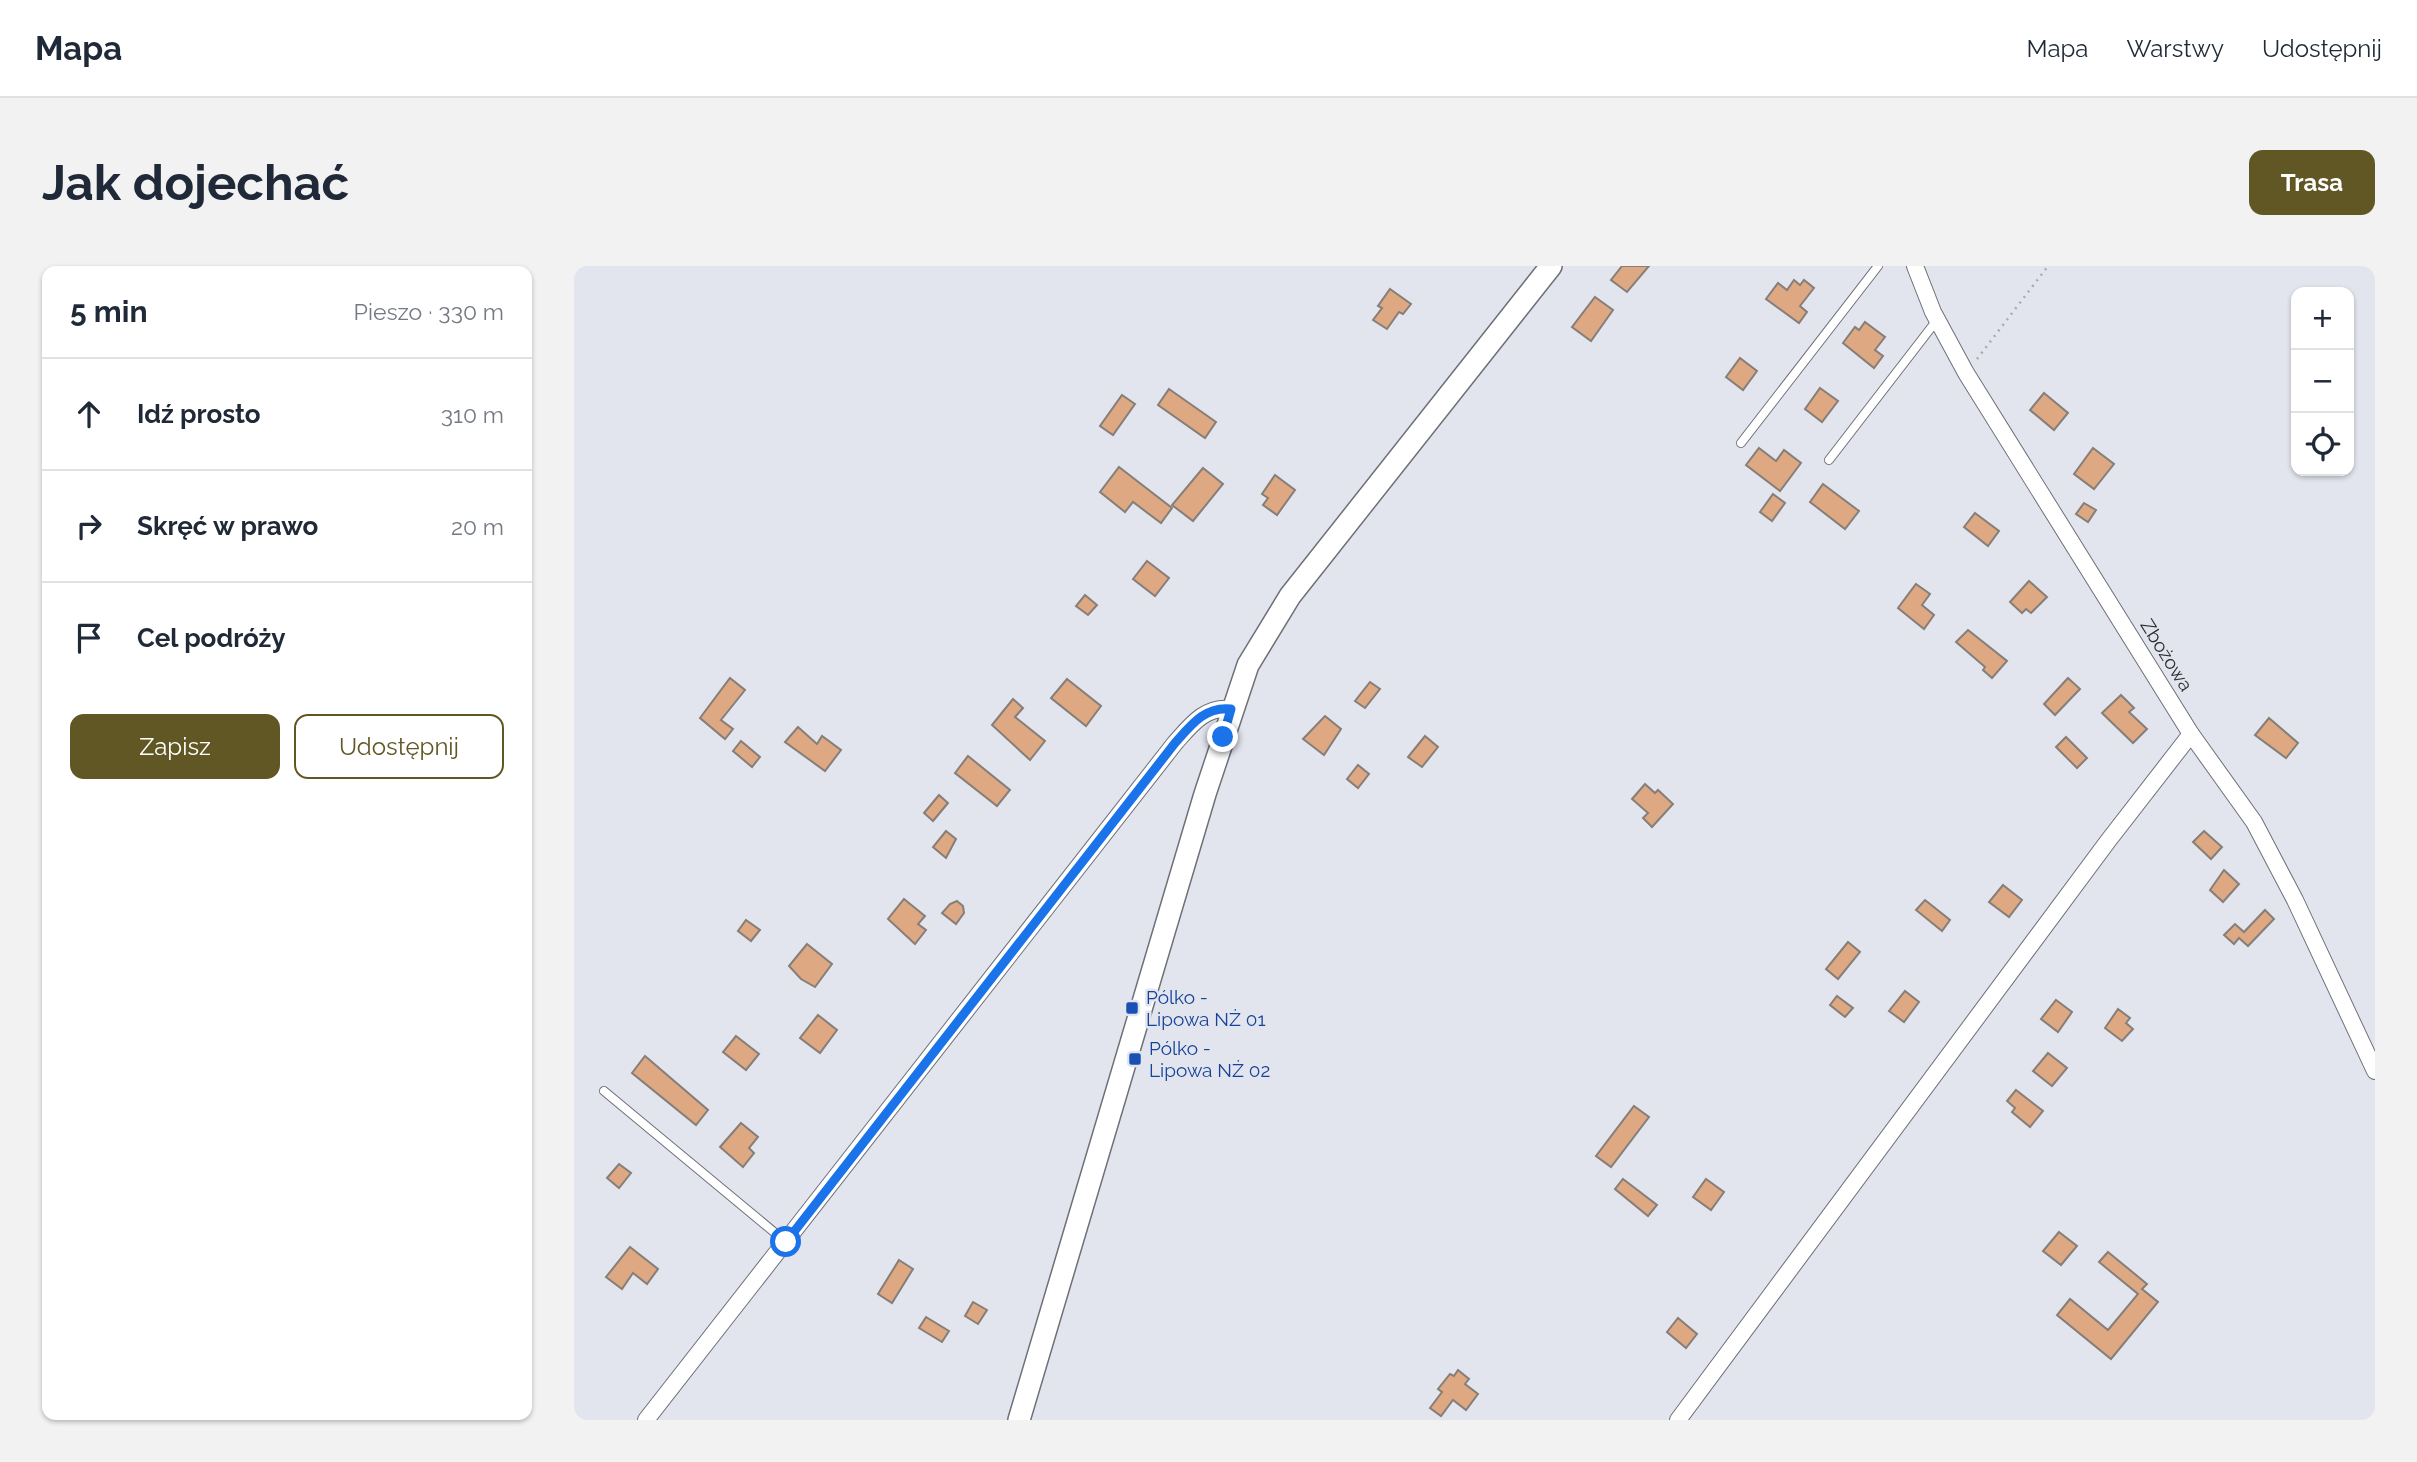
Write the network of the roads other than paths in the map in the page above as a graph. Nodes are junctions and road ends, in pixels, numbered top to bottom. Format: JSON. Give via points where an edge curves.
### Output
{"nodes":[{"id":1,"x":1551,"y":266,"type":"edge"},
{"id":2,"x":1878,"y":266,"type":"edge"},
{"id":3,"x":1915,"y":266,"type":"edge"},
{"id":4,"x":1937,"y":320,"type":"junction"},
{"id":5,"x":1741,"y":443,"type":"dead end"},
{"id":6,"x":1829,"y":460,"type":"dead end"},
{"id":7,"x":1231,"y":709,"type":"junction"},
{"id":8,"x":2192,"y":734,"type":"junction"},
{"id":9,"x":2375,"y":1071,"type":"edge"},
{"id":10,"x":604,"y":1091,"type":"dead end"},
{"id":11,"x":786,"y":1242,"type":"junction"},
{"id":12,"x":646,"y":1420,"type":"edge"},
{"id":13,"x":1019,"y":1420,"type":"edge"},
{"id":14,"x":1678,"y":1420,"type":"edge"}],
"edges":[{"from":1,"to":7,"type":"street","via":[[1290,596],[1251,659]]},
{"from":2,"to":5,"type":"lane"},
{"from":3,"to":4,"type":"street","name":"Zbożowa"},
{"from":4,"to":6,"type":"lane"},
{"from":4,"to":8,"type":"street","name":"Zbożowa"},
{"from":7,"to":11,"type":"street","via":[[1209,711],[1175,743]]},
{"from":7,"to":13,"type":"street"},
{"from":8,"to":9,"type":"street","name":"Zbożowa","via":[[2254,822]]},
{"from":8,"to":14,"type":"street"},
{"from":10,"to":11,"type":"lane"},
{"from":11,"to":12,"type":"street"}]}
